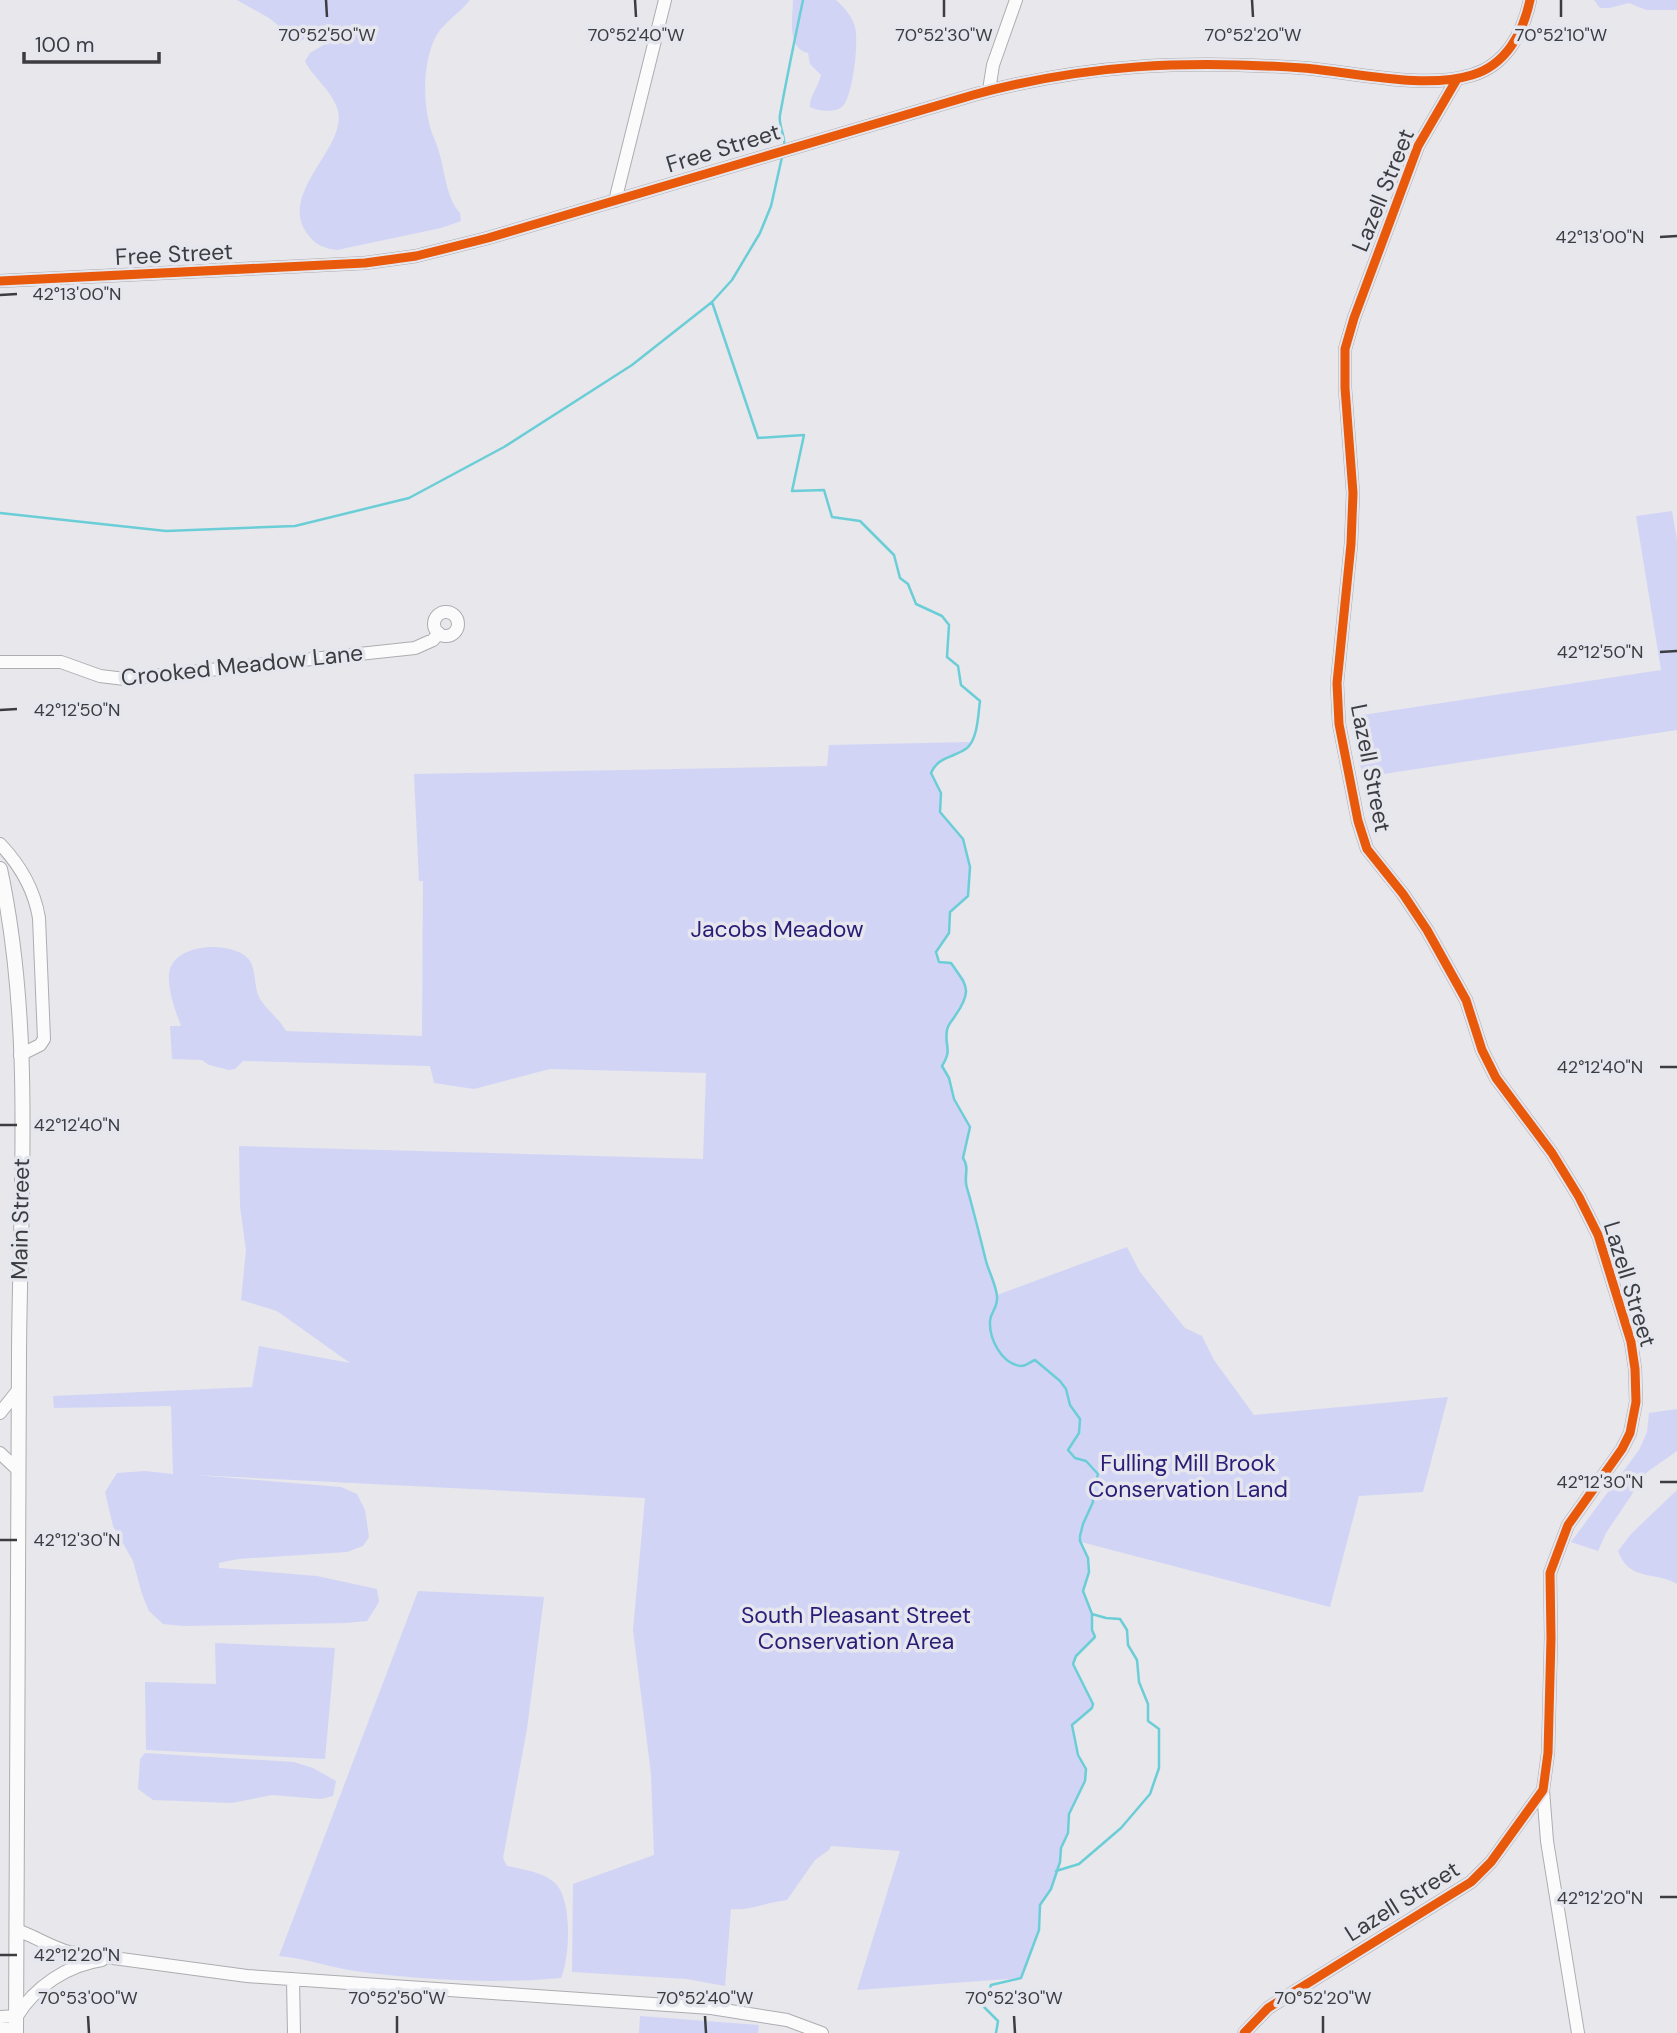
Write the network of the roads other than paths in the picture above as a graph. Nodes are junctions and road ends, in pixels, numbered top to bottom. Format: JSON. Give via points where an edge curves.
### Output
{"nodes":[{"id":1,"x":665,"y":0,"type":"edge"},
{"id":2,"x":1016,"y":0,"type":"edge"},
{"id":3,"x":1530,"y":0,"type":"edge"},
{"id":4,"x":1457,"y":79,"type":"junction"},
{"id":5,"x":989,"y":90,"type":"junction"},
{"id":6,"x":615,"y":201,"type":"junction"},
{"id":7,"x":0,"y":281,"type":"edge"},
{"id":8,"x":439,"y":633,"type":"dead end"},
{"id":9,"x":0,"y":662,"type":"edge"},
{"id":10,"x":0,"y":844,"type":"edge"},
{"id":11,"x":0,"y":869,"type":"edge"},
{"id":12,"x":20,"y":1055,"type":"junction"},
{"id":13,"x":19,"y":1389,"type":"junction"},
{"id":14,"x":0,"y":1413,"type":"edge"},
{"id":15,"x":0,"y":1453,"type":"edge"},
{"id":16,"x":18,"y":1471,"type":"junction"},
{"id":17,"x":1543,"y":1790,"type":"junction"},
{"id":18,"x":16,"y":1930,"type":"junction"},
{"id":19,"x":52,"y":1947,"type":"junction"},
{"id":20,"x":119,"y":1959,"type":"junction"},
{"id":21,"x":64,"y":1973,"type":"junction"},
{"id":22,"x":293,"y":1979,"type":"junction"},
{"id":23,"x":0,"y":2017,"type":"edge"},
{"id":24,"x":17,"y":2026,"type":"edge"},
{"id":25,"x":0,"y":2029,"type":"edge"},
{"id":26,"x":294,"y":2033,"type":"edge"},
{"id":27,"x":822,"y":2033,"type":"edge"},
{"id":28,"x":1244,"y":2033,"type":"edge"},
{"id":29,"x":1578,"y":2033,"type":"edge"}],
"edges":[{"from":1,"to":6,"type":"street"},
{"from":2,"to":5,"type":"street"},
{"from":3,"to":4,"type":"street","via":[[1506,54],[1486,70]]},
{"from":4,"to":5,"type":"street","name":"Free Street","via":[[1424,81],[1259,66],[1152,65],[1062,74]]},
{"from":4,"to":17,"type":"street","name":"Lazell Street","via":[[1418,146],[1345,349],[1353,517],[1338,716],[1367,849],[1427,930],[1466,1000],[1496,1077],[1579,1197],[1603,1248],[1631,1342],[1636,1402],[1630,1433],[1568,1525],[1550,1573],[1548,1753]]},
{"from":5,"to":6,"type":"street","name":"Free Street"},
{"from":6,"to":7,"type":"street","name":"Free Street","via":[[392,260]]},
{"from":8,"to":9,"type":"street","name":"Crooked Meadow Lane","via":[[415,648],[125,679],[100,676],[61,662]]},
{"from":10,"to":12,"type":"street","via":[[27,881],[38,918],[44,1039]]},
{"from":11,"to":12,"type":"main road","name":"Main Street","via":[[14,961]]},
{"from":12,"to":13,"type":"main road","name":"Main Street"},
{"from":13,"to":14,"type":"street"},
{"from":13,"to":16,"type":"main road","name":"Main Street"},
{"from":15,"to":16,"type":"street"},
{"from":16,"to":18,"type":"main road","name":"Main Street"},
{"from":17,"to":28,"type":"street","name":"Lazell Street","via":[[1471,1882],[1268,2008]]},
{"from":17,"to":29,"type":"street"},
{"from":18,"to":19,"type":"street"},
{"from":18,"to":24,"type":"main road","name":"Main Street"},
{"from":19,"to":20,"type":"street"},
{"from":19,"to":21,"type":"street"},
{"from":20,"to":21,"type":"street","via":[[92,1962]]},
{"from":20,"to":22,"type":"street"},
{"from":21,"to":24,"type":"street","via":[[35,1992]]},
{"from":22,"to":26,"type":"street"},
{"from":22,"to":27,"type":"street","via":[[712,2008],[787,2020]]},
{"from":23,"to":24,"type":"street"},
{"from":24,"to":25,"type":"street"}]}
